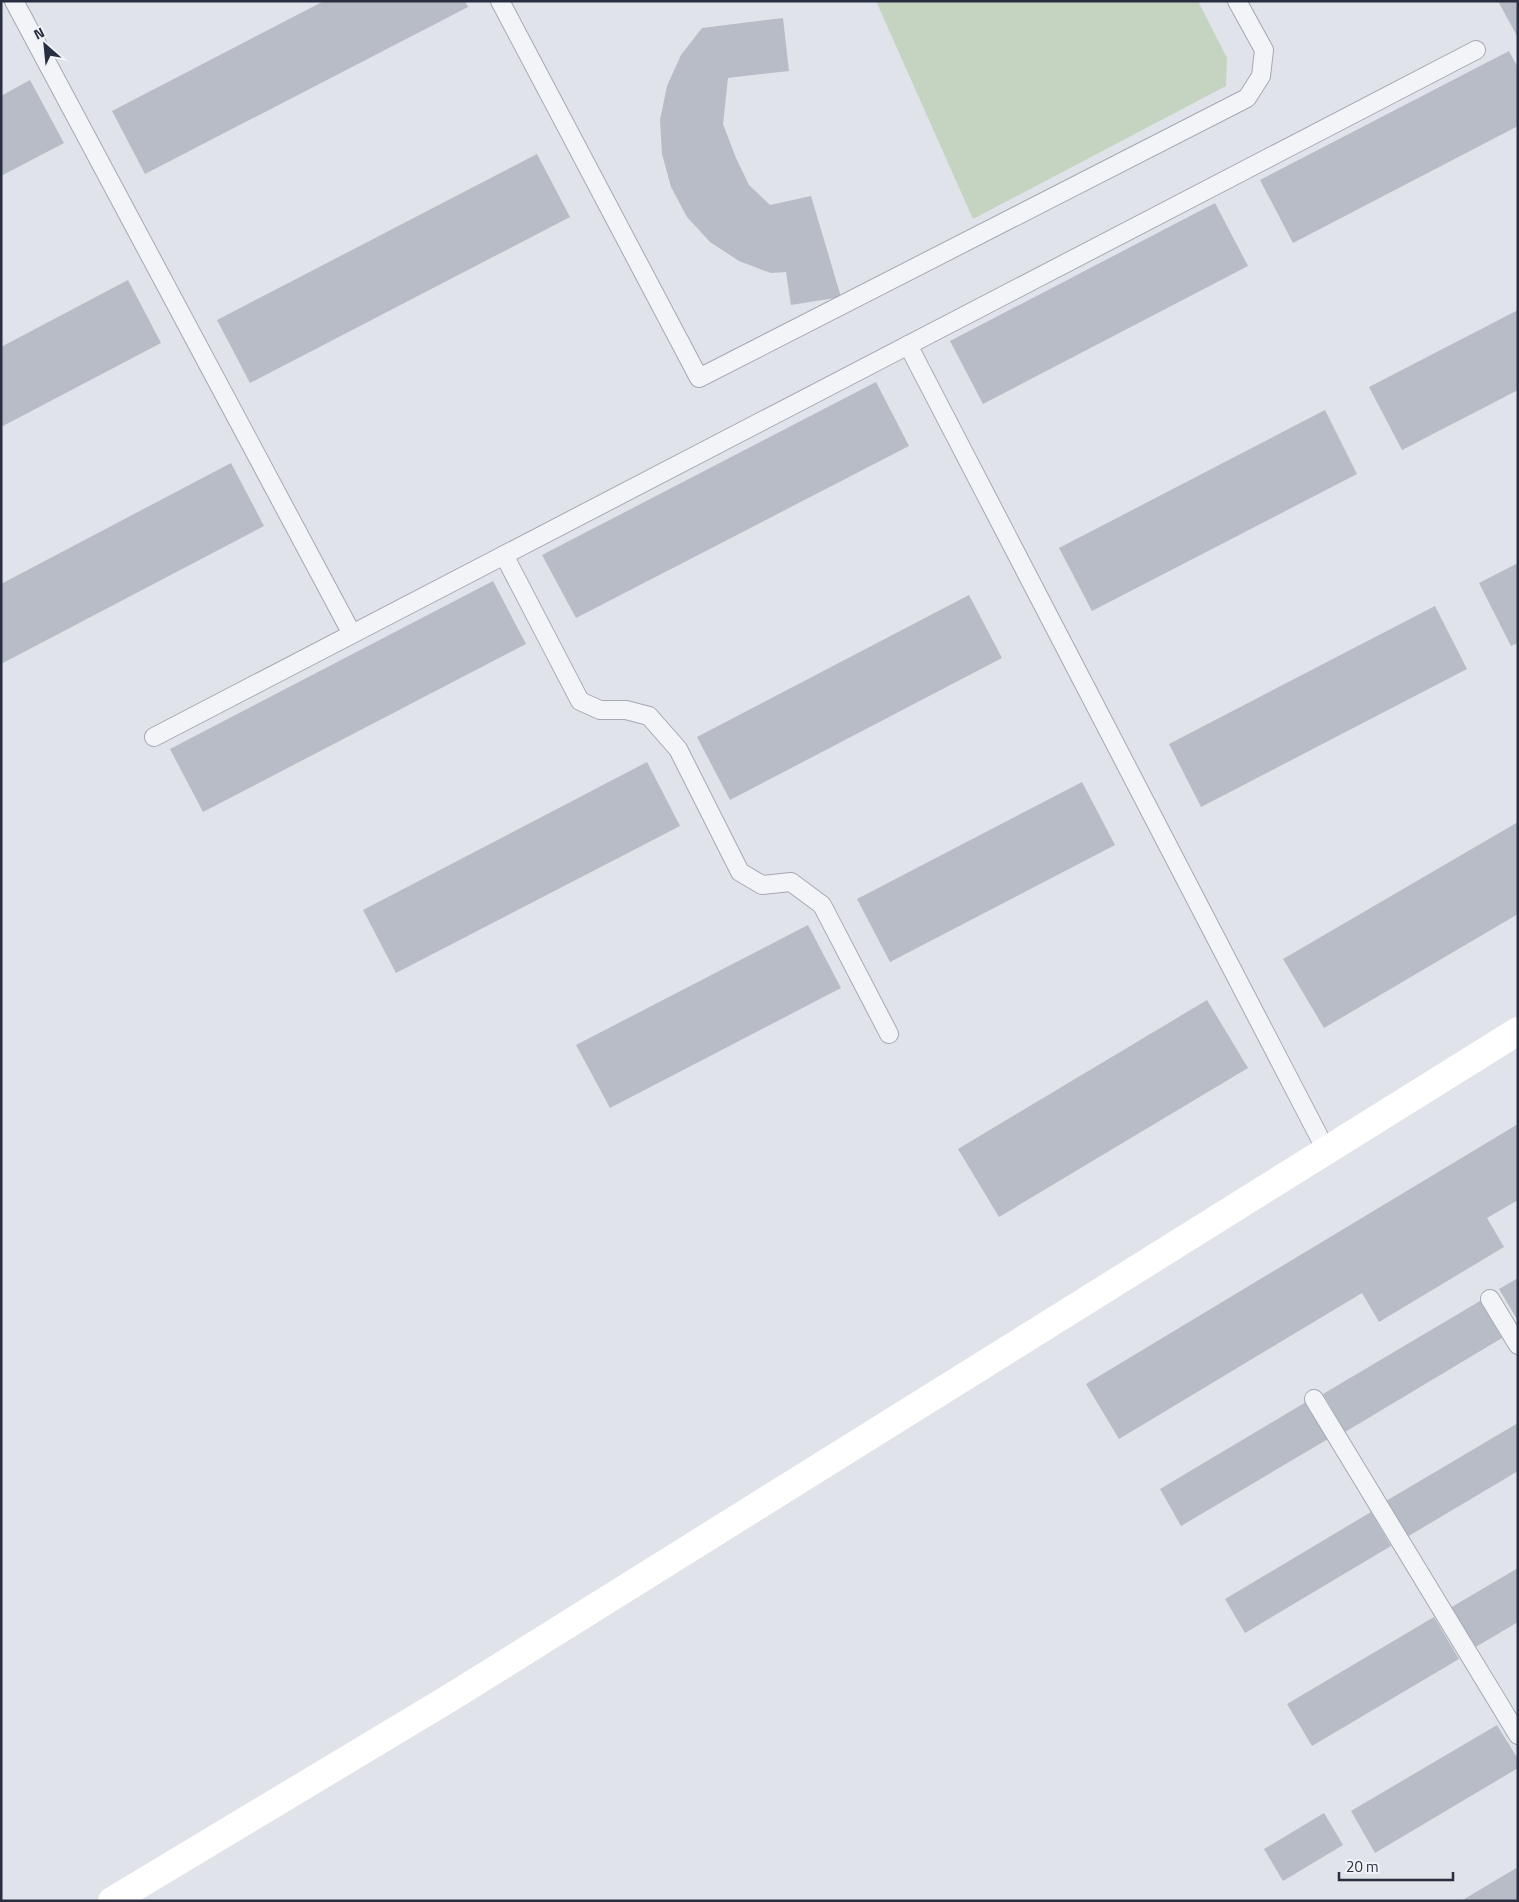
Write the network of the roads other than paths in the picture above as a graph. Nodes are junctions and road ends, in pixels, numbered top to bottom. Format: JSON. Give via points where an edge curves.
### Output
{"nodes":[{"id":1,"x":14,"y":1,"type":"edge"},
{"id":2,"x":500,"y":1,"type":"edge"},
{"id":3,"x":1238,"y":1,"type":"edge"},
{"id":4,"x":1476,"y":50,"type":"dead end"},
{"id":5,"x":908,"y":345,"type":"junction"},
{"id":6,"x":504,"y":555,"type":"junction"},
{"id":7,"x":352,"y":634,"type":"junction"},
{"id":8,"x":154,"y":737,"type":"dead end"},
{"id":9,"x":1518,"y":1031,"type":"edge"},
{"id":10,"x":889,"y":1034,"type":"dead end"},
{"id":11,"x":1326,"y":1150,"type":"junction"},
{"id":12,"x":1490,"y":1300,"type":"dead end"},
{"id":13,"x":1518,"y":1345,"type":"edge"},
{"id":14,"x":1314,"y":1399,"type":"dead end"},
{"id":15,"x":1518,"y":1734,"type":"edge"},
{"id":16,"x":112,"y":1901,"type":"edge"}],
"edges":[{"from":1,"to":7,"type":"lane"},
{"from":2,"to":3,"type":"lane","via":[[699,378],[1247,98],[1261,76],[1264,50]]},
{"from":4,"to":5,"type":"lane"},
{"from":5,"to":6,"type":"lane"},
{"from":5,"to":11,"type":"lane"},
{"from":6,"to":7,"type":"lane"},
{"from":6,"to":10,"type":"lane","via":[[580,701],[600,710],[626,710],[649,716],[678,749],[740,872],[762,885],[791,882],[822,905]]},
{"from":7,"to":8,"type":"lane"},
{"from":9,"to":11,"type":"street"},
{"from":11,"to":16,"type":"street","via":[[461,1690]]},
{"from":12,"to":13,"type":"lane"},
{"from":14,"to":15,"type":"lane"}]}
